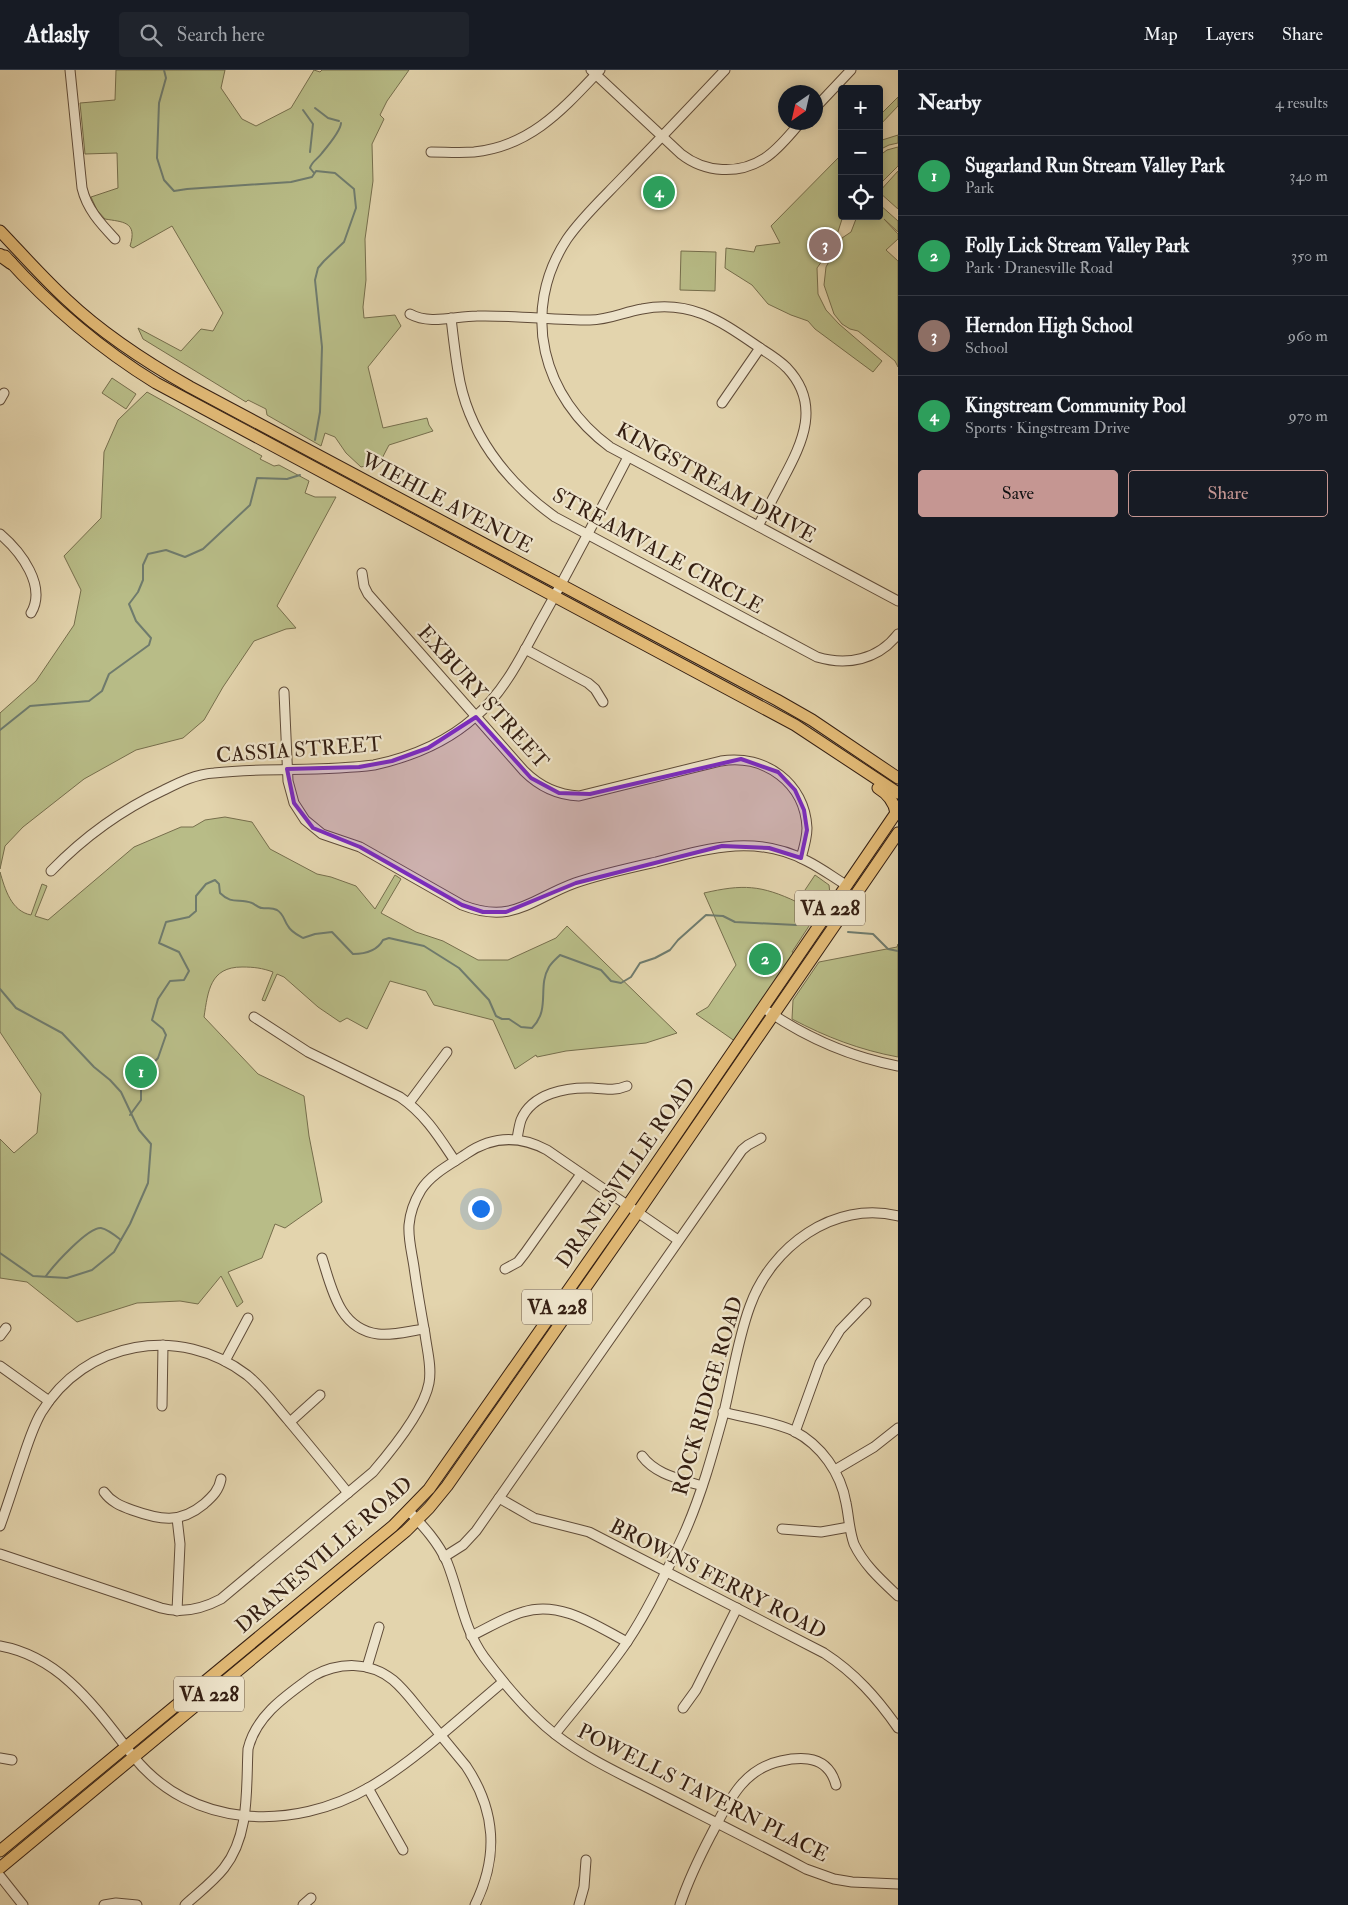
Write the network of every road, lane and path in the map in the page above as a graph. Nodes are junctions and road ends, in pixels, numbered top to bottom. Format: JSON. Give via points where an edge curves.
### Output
{"nodes":[{"id":1,"x":70,"y":70,"type":"edge"},
{"id":2,"x":725,"y":70,"type":"edge"},
{"id":3,"x":851,"y":70,"type":"edge"},
{"id":4,"x":596,"y":72,"type":"edge"},
{"id":5,"x":823,"y":100,"type":"edge"},
{"id":6,"x":794,"y":130,"type":"edge"},
{"id":7,"x":662,"y":137,"type":"junction"},
{"id":8,"x":431,"y":152,"type":"dead end"},
{"id":9,"x":0,"y":231,"type":"edge"},
{"id":10,"x":115,"y":239,"type":"dead end"},
{"id":11,"x":0,"y":253,"type":"edge"},
{"id":12,"x":11,"y":264,"type":"joint"},
{"id":13,"x":410,"y":314,"type":"dead end"},
{"id":14,"x":451,"y":318,"type":"junction"},
{"id":15,"x":542,"y":318,"type":"junction"},
{"id":16,"x":760,"y":348,"type":"junction"},
{"id":17,"x":722,"y":403,"type":"dead end"},
{"id":18,"x":628,"y":457,"type":"junction"},
{"id":19,"x":758,"y":526,"type":"junction"},
{"id":20,"x":0,"y":534,"type":"edge"},
{"id":21,"x":587,"y":535,"type":"junction"},
{"id":22,"x":362,"y":573,"type":"dead end"},
{"id":23,"x":561,"y":585,"type":"junction"},
{"id":24,"x":554,"y":597,"type":"junction"},
{"id":25,"x":898,"y":601,"type":"edge"},
{"id":26,"x":31,"y":613,"type":"dead end"},
{"id":27,"x":898,"y":634,"type":"edge"},
{"id":28,"x":525,"y":649,"type":"junction"},
{"id":29,"x":284,"y":692,"type":"dead end"},
{"id":30,"x":603,"y":702,"type":"dead end"},
{"id":31,"x":476,"y":717,"type":"junction"},
{"id":32,"x":795,"y":725,"type":"junction"},
{"id":33,"x":287,"y":769,"type":"junction"},
{"id":34,"x":898,"y":778,"type":"edge"},
{"id":35,"x":898,"y":793,"type":"edge"},
{"id":36,"x":897,"y":811,"type":"edge"},
{"id":37,"x":898,"y":833,"type":"edge"},
{"id":38,"x":801,"y":858,"type":"junction"},
{"id":39,"x":51,"y":872,"type":"dead end"},
{"id":40,"x":846,"y":885,"type":"junction"},
{"id":41,"x":763,"y":1007,"type":"junction"},
{"id":42,"x":773,"y":1014,"type":"junction"},
{"id":43,"x":254,"y":1017,"type":"dead end"},
{"id":44,"x":447,"y":1052,"type":"dead end"},
{"id":45,"x":898,"y":1066,"type":"edge"},
{"id":46,"x":627,"y":1086,"type":"dead end"},
{"id":47,"x":409,"y":1103,"type":"junction"},
{"id":48,"x":761,"y":1138,"type":"dead end"},
{"id":49,"x":518,"y":1139,"type":"junction"},
{"id":50,"x":454,"y":1161,"type":"junction"},
{"id":51,"x":581,"y":1174,"type":"junction"},
{"id":52,"x":628,"y":1205,"type":"junction"},
{"id":53,"x":638,"y":1212,"type":"junction"},
{"id":54,"x":898,"y":1216,"type":"edge"},
{"id":55,"x":678,"y":1240,"type":"junction"},
{"id":56,"x":322,"y":1258,"type":"dead end"},
{"id":57,"x":505,"y":1268,"type":"dead end"},
{"id":58,"x":866,"y":1303,"type":"dead end"},
{"id":59,"x":248,"y":1318,"type":"dead end"},
{"id":60,"x":6,"y":1328,"type":"dead end"},
{"id":61,"x":424,"y":1329,"type":"junction"},
{"id":62,"x":0,"y":1336,"type":"edge"},
{"id":63,"x":163,"y":1345,"type":"junction"},
{"id":64,"x":225,"y":1361,"type":"junction"},
{"id":65,"x":0,"y":1366,"type":"edge"},
{"id":66,"x":320,"y":1395,"type":"dead end"},
{"id":67,"x":49,"y":1401,"type":"junction"},
{"id":68,"x":162,"y":1406,"type":"dead end"},
{"id":69,"x":724,"y":1412,"type":"junction"},
{"id":70,"x":290,"y":1422,"type":"junction"},
{"id":71,"x":898,"y":1428,"type":"edge"},
{"id":72,"x":794,"y":1432,"type":"junction"},
{"id":73,"x":642,"y":1456,"type":"dead end"},
{"id":74,"x":835,"y":1470,"type":"junction"},
{"id":75,"x":222,"y":1479,"type":"dead end"},
{"id":76,"x":702,"y":1486,"type":"junction"},
{"id":77,"x":104,"y":1492,"type":"dead end"},
{"id":78,"x":348,"y":1493,"type":"junction"},
{"id":79,"x":499,"y":1498,"type":"junction"},
{"id":80,"x":409,"y":1511,"type":"junction"},
{"id":81,"x":176,"y":1518,"type":"junction"},
{"id":82,"x":418,"y":1520,"type":"junction"},
{"id":83,"x":0,"y":1526,"type":"edge"},
{"id":84,"x":849,"y":1527,"type":"junction"},
{"id":85,"x":782,"y":1529,"type":"dead end"},
{"id":86,"x":0,"y":1554,"type":"edge"},
{"id":87,"x":444,"y":1557,"type":"junction"},
{"id":88,"x":665,"y":1572,"type":"junction"},
{"id":89,"x":898,"y":1596,"type":"edge"},
{"id":90,"x":738,"y":1608,"type":"junction"},
{"id":91,"x":177,"y":1611,"type":"junction"},
{"id":92,"x":379,"y":1627,"type":"dead end"},
{"id":93,"x":471,"y":1636,"type":"junction"},
{"id":94,"x":626,"y":1642,"type":"junction"},
{"id":95,"x":0,"y":1646,"type":"edge"},
{"id":96,"x":367,"y":1667,"type":"junction"},
{"id":97,"x":503,"y":1682,"type":"junction"},
{"id":98,"x":683,"y":1708,"type":"dead end"},
{"id":99,"x":898,"y":1728,"type":"edge"},
{"id":100,"x":440,"y":1734,"type":"junction"},
{"id":101,"x":555,"y":1734,"type":"junction"},
{"id":102,"x":126,"y":1746,"type":"junction"},
{"id":103,"x":134,"y":1757,"type":"junction"},
{"id":104,"x":0,"y":1758,"type":"edge"},
{"id":105,"x":12,"y":1760,"type":"dead end"},
{"id":106,"x":836,"y":1785,"type":"dead end"},
{"id":107,"x":368,"y":1788,"type":"junction"},
{"id":108,"x":244,"y":1816,"type":"junction"},
{"id":109,"x":718,"y":1824,"type":"junction"},
{"id":110,"x":403,"y":1850,"type":"dead end"},
{"id":111,"x":0,"y":1851,"type":"edge"},
{"id":112,"x":586,"y":1860,"type":"dead end"},
{"id":113,"x":0,"y":1868,"type":"edge"},
{"id":114,"x":0,"y":1876,"type":"edge"},
{"id":115,"x":898,"y":1884,"type":"edge"},
{"id":116,"x":311,"y":1898,"type":"dead end"},
{"id":117,"x":23,"y":1905,"type":"edge"},
{"id":118,"x":104,"y":1905,"type":"edge"},
{"id":119,"x":137,"y":1905,"type":"edge"},
{"id":120,"x":185,"y":1905,"type":"edge"},
{"id":121,"x":303,"y":1905,"type":"edge"},
{"id":122,"x":475,"y":1905,"type":"edge"},
{"id":123,"x":578,"y":1905,"type":"edge"},
{"id":124,"x":680,"y":1905,"type":"edge"}],
"edges":[{"from":1,"to":10,"type":"street","via":[[85,200]]},
{"from":2,"to":7,"type":"street","name":"KINGSTREAM DRIVE"},
{"from":3,"to":5,"type":"street"},
{"from":4,"to":7,"type":"street"},
{"from":4,"to":8,"type":"street","via":[[559,114],[519,140],[474,152]]},
{"from":6,"to":7,"type":"street","via":[[764,158],[729,170],[696,164]]},
{"from":7,"to":15,"type":"street","name":"KINGSTREAM DRIVE","via":[[567,240],[551,270]]},
{"from":9,"to":23,"type":"main road","name":"WIEHLE AVENUE","via":[[62,295],[122,345],[174,378]]},
{"from":11,"to":12,"type":"highway"},
{"from":12,"to":24,"type":"main road","name":"WIEHLE AVENUE","via":[[69,320],[156,384]]},
{"from":13,"to":14,"type":"street","via":[[424,320]]},
{"from":14,"to":15,"type":"street"},
{"from":14,"to":21,"type":"street","name":"STREAMVALE CIRCLE","via":[[461,385],[470,414],[485,444],[524,493]]},
{"from":15,"to":16,"type":"street","via":[[602,320],[653,307],[681,308],[720,320]]},
{"from":15,"to":18,"type":"street","name":"KINGSTREAM DRIVE","via":[[548,364],[561,394],[584,425]]},
{"from":16,"to":17,"type":"street"},
{"from":16,"to":19,"type":"street","via":[[794,376],[804,397],[806,421],[801,444]]},
{"from":18,"to":19,"type":"street","name":"KINGSTREAM DRIVE"},
{"from":18,"to":21,"type":"street","name":"CASSIA STREET"},
{"from":19,"to":25,"type":"street","name":"KINGSTREAM DRIVE"},
{"from":20,"to":26,"type":"street","via":[[23,560],[36,586],[37,600]]},
{"from":21,"to":23,"type":"street","name":"CASSIA STREET"},
{"from":21,"to":27,"type":"street","name":"STREAMVALE CIRCLE","via":[[817,657],[840,662],[857,660],[876,654]]},
{"from":22,"to":31,"type":"street","name":"EXBURY STREET","via":[[368,594]]},
{"from":23,"to":24,"type":"street","name":"CASSIA STREET"},
{"from":23,"to":34,"type":"main road","name":"WIEHLE AVENUE","via":[[804,716]]},
{"from":24,"to":28,"type":"street","name":"CASSIA STREET"},
{"from":24,"to":32,"type":"main road","name":"WIEHLE AVENUE"},
{"from":28,"to":30,"type":"street","via":[[588,683]]},
{"from":28,"to":31,"type":"street","name":"CASSIA STREET","via":[[500,690]]},
{"from":29,"to":33,"type":"street"},
{"from":31,"to":33,"type":"street","name":"CASSIA STREET","via":[[428,748],[392,761],[359,767]]},
{"from":31,"to":38,"type":"street","name":"EXBURY STREET","via":[[531,778],[549,790],[569,795],[590,794],[729,760],[749,760],[768,766],[787,781],[804,810],[807,830]]},
{"from":32,"to":35,"type":"main road","name":"WIEHLE AVENUE"},
{"from":32,"to":36,"type":"main road","via":[[884,792]]},
{"from":33,"to":38,"type":"street","via":[[294,803],[313,828],[360,848],[462,905],[483,912],[517,910],[576,883],[722,846],[769,848]]},
{"from":33,"to":39,"type":"street","name":"CASSIA STREET","via":[[214,772],[187,779],[116,816]]},
{"from":36,"to":40,"type":"main road","name":"DRANESVILLE ROAD","number":"VA 228"},
{"from":37,"to":42,"type":"main road","name":"DRANESVILLE ROAD","number":"VA 228"},
{"from":38,"to":40,"type":"street"},
{"from":40,"to":41,"type":"main road","name":"DRANESVILLE ROAD","number":"VA 228"},
{"from":41,"to":42,"type":"street"},
{"from":41,"to":52,"type":"main road","name":"DRANESVILLE ROAD","number":"VA 228"},
{"from":42,"to":45,"type":"street","via":[[834,1048]]},
{"from":42,"to":53,"type":"main road","name":"DRANESVILLE ROAD","number":"VA 228"},
{"from":43,"to":47,"type":"street","via":[[308,1052]]},
{"from":44,"to":47,"type":"street"},
{"from":46,"to":49,"type":"street","via":[[612,1090],[570,1089],[547,1095],[525,1114]]},
{"from":47,"to":50,"type":"street","via":[[431,1125]]},
{"from":48,"to":55,"type":"street","via":[[742,1150]]},
{"from":49,"to":50,"type":"street","via":[[484,1143]]},
{"from":49,"to":51,"type":"street","via":[[548,1150]]},
{"from":50,"to":61,"type":"street","via":[[421,1190],[410,1219],[409,1238]]},
{"from":51,"to":52,"type":"street"},
{"from":51,"to":57,"type":"street","via":[[525,1254],[518,1262]]},
{"from":52,"to":53,"type":"street"},
{"from":52,"to":80,"type":"main road","name":"DRANESVILLE ROAD","number":"VA 228","via":[[436,1479]]},
{"from":53,"to":55,"type":"street"},
{"from":53,"to":82,"type":"main road","name":"DRANESVILLE ROAD","number":"VA 228","via":[[447,1486]]},
{"from":54,"to":69,"type":"street","name":"ROCK RIDGE ROAD","via":[[877,1212],[842,1216],[805,1234],[780,1257],[750,1304]]},
{"from":55,"to":79,"type":"street"},
{"from":56,"to":61,"type":"street","via":[[338,1305],[358,1327],[378,1334]]},
{"from":58,"to":72,"type":"street","via":[[827,1349]]},
{"from":59,"to":64,"type":"street"},
{"from":60,"to":62,"type":"street"},
{"from":61,"to":78,"type":"street","via":[[430,1372],[422,1404],[381,1463]]},
{"from":63,"to":64,"type":"street","via":[[198,1350]]},
{"from":63,"to":67,"type":"street","via":[[132,1348],[104,1357],[70,1378]]},
{"from":63,"to":68,"type":"street"},
{"from":64,"to":70,"type":"street","via":[[255,1382]]},
{"from":65,"to":67,"type":"street"},
{"from":66,"to":70,"type":"street"},
{"from":67,"to":83,"type":"street","via":[[33,1429]]},
{"from":69,"to":72,"type":"street"},
{"from":69,"to":76,"type":"street","name":"ROCK RIDGE ROAD"},
{"from":70,"to":78,"type":"street"},
{"from":71,"to":74,"type":"street"},
{"from":72,"to":74,"type":"street","via":[[816,1447]]},
{"from":73,"to":76,"type":"street","via":[[661,1472]]},
{"from":74,"to":84,"type":"street","via":[[845,1496]]},
{"from":75,"to":81,"type":"street","via":[[217,1491],[198,1509]]},
{"from":76,"to":88,"type":"street","name":"ROCK RIDGE ROAD","via":[[684,1535]]},
{"from":77,"to":81,"type":"street","via":[[118,1505],[157,1518]]},
{"from":78,"to":91,"type":"street","via":[[221,1598],[200,1608]]},
{"from":79,"to":87,"type":"street","via":[[471,1537]]},
{"from":79,"to":88,"type":"street","name":"BROWNS FERRY ROAD","via":[[534,1518],[589,1532]]},
{"from":80,"to":82,"type":"street","name":"POWELLS TAVERN PLACE"},
{"from":80,"to":102,"type":"main road","name":"DRANESVILLE ROAD","number":"VA 228"},
{"from":81,"to":91,"type":"street","via":[[180,1544]]},
{"from":82,"to":87,"type":"street","name":"POWELLS TAVERN PLACE"},
{"from":82,"to":103,"type":"main road","name":"DRANESVILLE ROAD","number":"VA 228"},
{"from":84,"to":85,"type":"street","via":[[821,1532]]},
{"from":84,"to":89,"type":"street","via":[[867,1565]]},
{"from":86,"to":91,"type":"street"},
{"from":87,"to":93,"type":"street","name":"POWELLS TAVERN PLACE"},
{"from":88,"to":90,"type":"street","name":"BROWNS FERRY ROAD"},
{"from":88,"to":94,"type":"street","name":"ROCK RIDGE ROAD"},
{"from":90,"to":98,"type":"street","via":[[696,1690]]},
{"from":90,"to":99,"type":"street","name":"BROWNS FERRY ROAD","via":[[839,1663],[864,1685]]},
{"from":92,"to":96,"type":"street"},
{"from":93,"to":94,"type":"street","via":[[523,1612],[552,1609],[572,1614]]},
{"from":93,"to":97,"type":"street","name":"POWELLS TAVERN PLACE"},
{"from":94,"to":101,"type":"street","name":"ROCK RIDGE ROAD"},
{"from":95,"to":102,"type":"street","via":[[31,1655],[59,1672]]},
{"from":96,"to":100,"type":"street","via":[[393,1680]]},
{"from":96,"to":108,"type":"street","via":[[345,1665],[322,1670],[260,1721],[248,1749]]},
{"from":97,"to":100,"type":"street"},
{"from":97,"to":101,"type":"street","name":"POWELLS TAVERN PLACE"},
{"from":100,"to":107,"type":"street"},
{"from":100,"to":122,"type":"street","via":[[474,1778],[489,1818],[490,1861]]},
{"from":101,"to":109,"type":"street","name":"POWELLS TAVERN PLACE","via":[[587,1756]]},
{"from":102,"to":103,"type":"street"},
{"from":102,"to":111,"type":"main road","name":"DRANESVILLE ROAD","number":"VA 228"},
{"from":103,"to":108,"type":"street","via":[[157,1781],[185,1799],[214,1811]]},
{"from":103,"to":113,"type":"main road","name":"DRANESVILLE ROAD","number":"VA 228"},
{"from":104,"to":105,"type":"street"},
{"from":106,"to":109,"type":"street","via":[[826,1766],[814,1760],[794,1758],[770,1764],[743,1782]]},
{"from":107,"to":108,"type":"street","via":[[312,1810],[284,1815]]},
{"from":107,"to":110,"type":"street"},
{"from":108,"to":120,"type":"street","via":[[232,1856],[216,1877]]},
{"from":109,"to":115,"type":"street","name":"POWELLS TAVERN PLACE","via":[[822,1875],[852,1882]]},
{"from":109,"to":124,"type":"street"},
{"from":112,"to":123,"type":"street","via":[[584,1887]]},
{"from":114,"to":117,"type":"street"},
{"from":116,"to":121,"type":"street"},
{"from":118,"to":119,"type":"street"}]}
